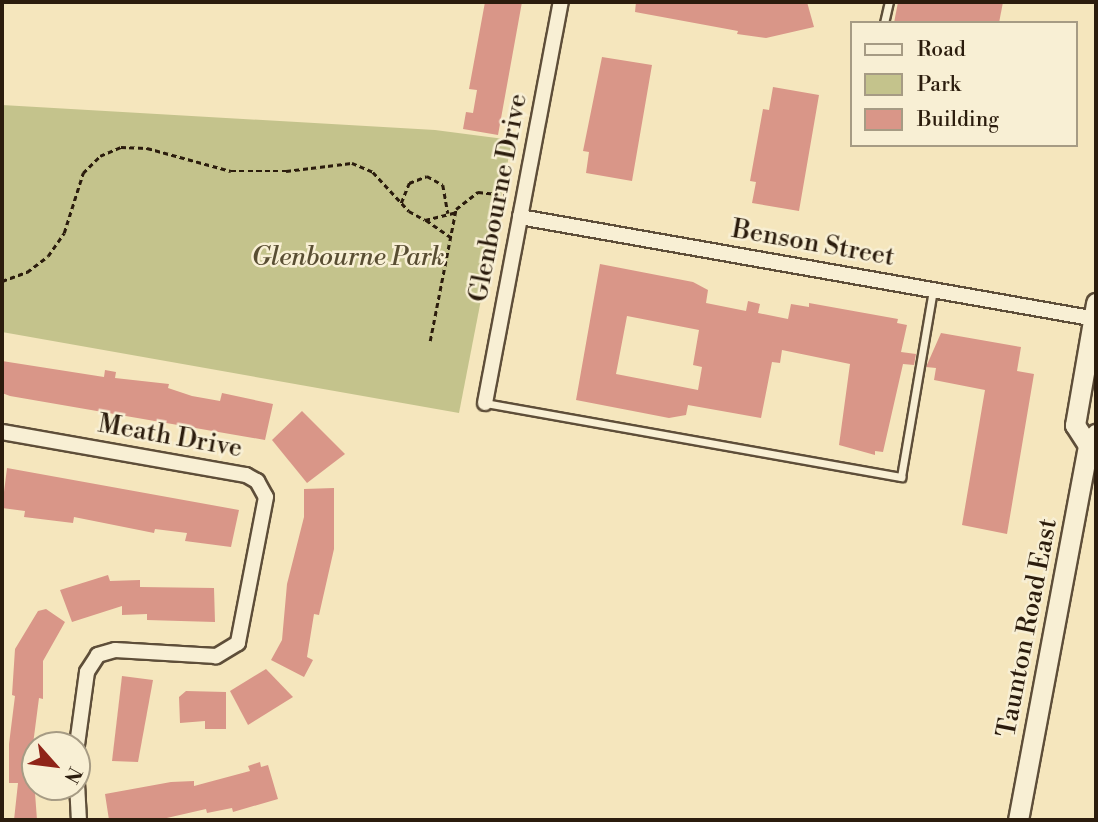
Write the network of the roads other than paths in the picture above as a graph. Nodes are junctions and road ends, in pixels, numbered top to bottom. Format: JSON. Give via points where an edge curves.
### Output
{"nodes":[{"id":1,"x":561,"y":2,"type":"edge"},
{"id":2,"x":889,"y":2,"type":"edge"},
{"id":3,"x":884,"y":21,"type":"edge"},
{"id":4,"x":520,"y":218,"type":"junction"},
{"id":5,"x":933,"y":290,"type":"junction"},
{"id":6,"x":1095,"y":313,"type":"edge"},
{"id":7,"x":485,"y":404,"type":"joint"},
{"id":8,"x":2,"y":432,"type":"edge"},
{"id":9,"x":1092,"y":439,"type":"edge"},
{"id":10,"x":79,"y":731,"type":"edge"},
{"id":11,"x":78,"y":801,"type":"edge"},
{"id":12,"x":79,"y":820,"type":"edge"},
{"id":13,"x":1018,"y":820,"type":"edge"}],
"edges":[{"from":1,"to":4,"type":"street","name":"Glenbourne Drive"},
{"from":2,"to":3,"type":"lane"},
{"from":4,"to":5,"type":"street","name":"Benson Street"},
{"from":4,"to":7,"type":"street","name":"Glenbourne Drive"},
{"from":5,"to":6,"type":"street","name":"Benson Street"},
{"from":5,"to":7,"type":"lane","via":[[901,477]]},
{"from":6,"to":9,"type":"main road","name":"Taunton Road East","via":[[1075,425]]},
{"from":8,"to":10,"type":"street","name":"Meath Drive","via":[[246,475],[257,481],[266,497],[238,643],[216,656],[115,650],[98,655],[87,672]]},
{"from":9,"to":13,"type":"main road","name":"Taunton Road East"},
{"from":11,"to":12,"type":"street"}]}
